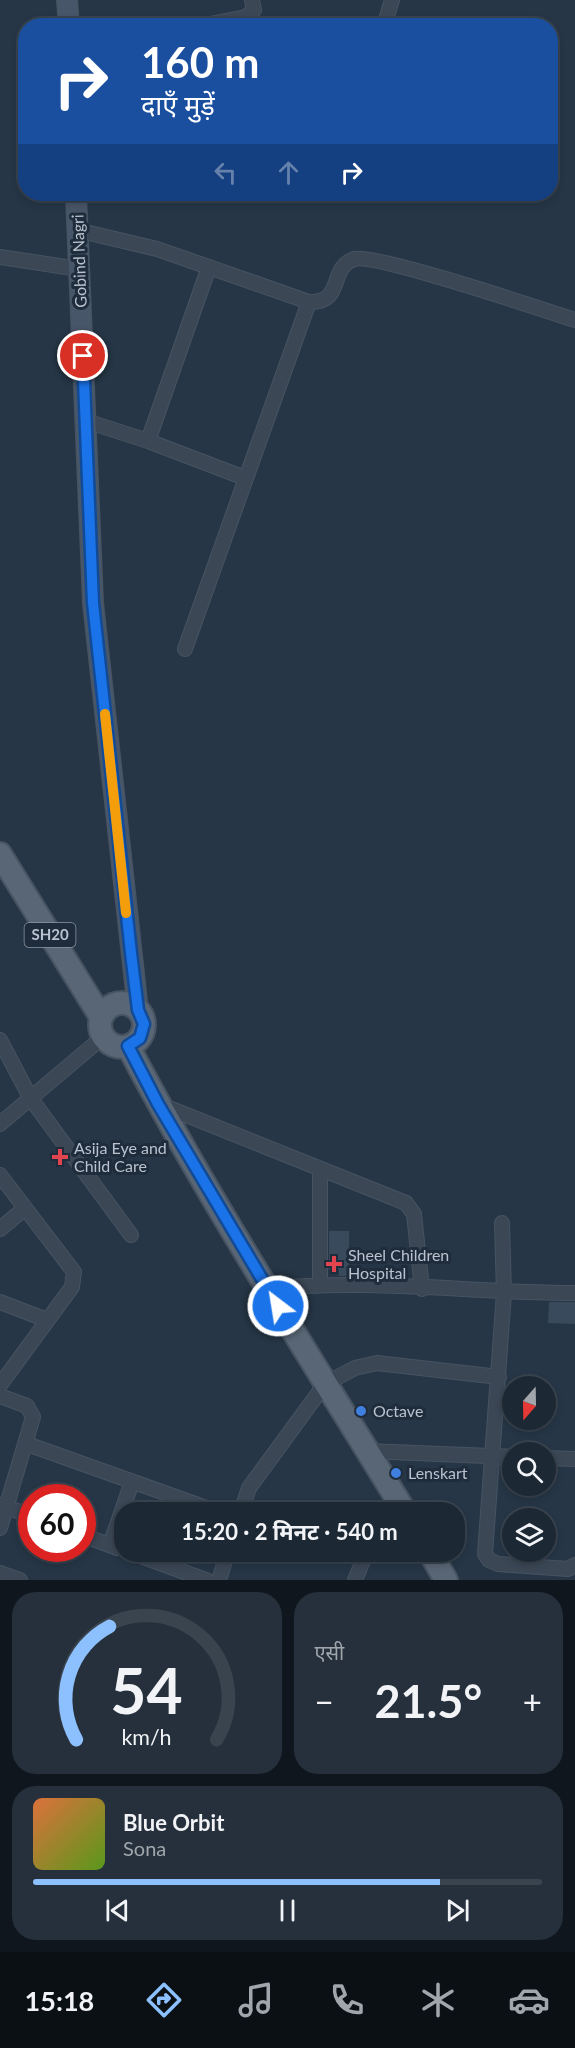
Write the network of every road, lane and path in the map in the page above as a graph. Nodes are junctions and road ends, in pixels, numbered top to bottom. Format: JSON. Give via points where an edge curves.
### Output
{"nodes":[{"id":1,"x":67,"y":0,"type":"edge"},
{"id":2,"x":252,"y":0,"type":"edge"},
{"id":3,"x":392,"y":0,"type":"edge"},
{"id":4,"x":68,"y":18,"type":"edge"},
{"id":5,"x":241,"y":18,"type":"edge"},
{"id":6,"x":386,"y":18,"type":"edge"},
{"id":7,"x":76,"y":201,"type":"edge"},
{"id":8,"x":77,"y":230,"type":"junction"},
{"id":9,"x":0,"y":257,"type":"edge"},
{"id":10,"x":209,"y":267,"type":"junction"},
{"id":11,"x":79,"y":269,"type":"junction"},
{"id":12,"x":309,"y":302,"type":"junction"},
{"id":13,"x":575,"y":320,"type":"edge"},
{"id":14,"x":86,"y":421,"type":"junction"},
{"id":15,"x":148,"y":441,"type":"junction"},
{"id":16,"x":245,"y":478,"type":"junction"},
{"id":17,"x":185,"y":649,"type":"dead end"},
{"id":18,"x":0,"y":854,"type":"edge"},
{"id":19,"x":138,"y":1010,"type":"junction"},
{"id":20,"x":102,"y":1027,"type":"junction"},
{"id":21,"x":0,"y":1040,"type":"edge"},
{"id":22,"x":128,"y":1046,"type":"junction"},
{"id":23,"x":31,"y":1099,"type":"junction"},
{"id":24,"x":158,"y":1104,"type":"junction"},
{"id":25,"x":0,"y":1124,"type":"edge"},
{"id":26,"x":320,"y":1169,"type":"junction"},
{"id":27,"x":0,"y":1175,"type":"edge"},
{"id":28,"x":24,"y":1209,"type":"junction"},
{"id":29,"x":502,"y":1223,"type":"dead end"},
{"id":30,"x":0,"y":1229,"type":"edge"},
{"id":31,"x":131,"y":1235,"type":"dead end"},
{"id":32,"x":320,"y":1283,"type":"junction"},
{"id":33,"x":422,"y":1288,"type":"junction"},
{"id":34,"x":268,"y":1289,"type":"junction"},
{"id":35,"x":504,"y":1293,"type":"junction"},
{"id":36,"x":575,"y":1293,"type":"edge"},
{"id":37,"x":0,"y":1302,"type":"edge"},
{"id":38,"x":47,"y":1320,"type":"junction"},
{"id":39,"x":499,"y":1377,"type":"junction"},
{"id":40,"x":0,"y":1384,"type":"edge"},
{"id":41,"x":325,"y":1384,"type":"junction"},
{"id":42,"x":0,"y":1396,"type":"edge"},
{"id":43,"x":27,"y":1444,"type":"junction"},
{"id":44,"x":367,"y":1450,"type":"junction"},
{"id":45,"x":492,"y":1456,"type":"junction"},
{"id":46,"x":502,"y":1456,"type":"edge"},
{"id":47,"x":556,"y":1458,"type":"edge"},
{"id":48,"x":575,"y":1459,"type":"edge"},
{"id":49,"x":132,"y":1482,"type":"junction"},
{"id":50,"x":189,"y":1502,"type":"edge"},
{"id":51,"x":244,"y":1502,"type":"edge"},
{"id":52,"x":398,"y":1502,"type":"edge"},
{"id":53,"x":4,"y":1506,"type":"edge"},
{"id":54,"x":0,"y":1528,"type":"edge"},
{"id":55,"x":96,"y":1540,"type":"edge"},
{"id":56,"x":111,"y":1545,"type":"junction"},
{"id":57,"x":114,"y":1546,"type":"edge"},
{"id":58,"x":156,"y":1562,"type":"edge"},
{"id":59,"x":225,"y":1562,"type":"edge"},
{"id":60,"x":362,"y":1562,"type":"edge"},
{"id":61,"x":435,"y":1562,"type":"edge"},
{"id":62,"x":575,"y":1565,"type":"edge"},
{"id":63,"x":0,"y":1573,"type":"edge"},
{"id":64,"x":20,"y":1580,"type":"edge"},
{"id":65,"x":206,"y":1580,"type":"edge"},
{"id":66,"x":219,"y":1580,"type":"edge"},
{"id":67,"x":355,"y":1580,"type":"edge"},
{"id":68,"x":446,"y":1580,"type":"edge"}],
"edges":[{"from":1,"to":4,"type":"street"},
{"from":2,"to":5,"type":"street","via":[[254,10]]},
{"from":3,"to":6,"type":"street"},
{"from":7,"to":8,"type":"street","name":"Gobind Nagri"},
{"from":8,"to":10,"type":"street","via":[[147,246]]},
{"from":8,"to":11,"type":"street","name":"Gobind Nagri"},
{"from":9,"to":11,"type":"street"},
{"from":10,"to":12,"type":"street"},
{"from":10,"to":15,"type":"street"},
{"from":11,"to":14,"type":"street","name":"Gobind Nagri"},
{"from":12,"to":13,"type":"street","via":[[321,303],[329,297],[339,273],[356,258],[400,266]]},
{"from":12,"to":16,"type":"street"},
{"from":14,"to":15,"type":"street"},
{"from":14,"to":19,"type":"street","name":"Gobind Nagri","via":[[93,603]]},
{"from":15,"to":16,"type":"street"},
{"from":16,"to":17,"type":"street"},
{"from":18,"to":20,"type":"main road","number":"SH20"},
{"from":19,"to":20,"type":"main road","via":[[126,1003],[111,1006]]},
{"from":19,"to":22,"type":"main road","via":[[143,1032]]},
{"from":20,"to":22,"type":"main road","via":[[114,1046]]},
{"from":20,"to":23,"type":"street"},
{"from":21,"to":23,"type":"street"},
{"from":22,"to":24,"type":"main road"},
{"from":23,"to":25,"type":"street"},
{"from":23,"to":31,"type":"street"},
{"from":24,"to":26,"type":"street"},
{"from":24,"to":34,"type":"main road"},
{"from":26,"to":32,"type":"street"},
{"from":26,"to":33,"type":"street","via":[[406,1203],[412,1209]]},
{"from":27,"to":28,"type":"street"},
{"from":28,"to":30,"type":"street"},
{"from":28,"to":38,"type":"street","via":[[74,1272],[72,1287]]},
{"from":29,"to":35,"type":"street"},
{"from":32,"to":33,"type":"street"},
{"from":32,"to":34,"type":"street"},
{"from":33,"to":35,"type":"street"},
{"from":34,"to":41,"type":"main road"},
{"from":35,"to":36,"type":"street"},
{"from":35,"to":39,"type":"street"},
{"from":37,"to":38,"type":"street"},
{"from":38,"to":40,"type":"street"},
{"from":39,"to":41,"type":"street","via":[[376,1363],[355,1368]]},
{"from":39,"to":45,"type":"street"},
{"from":41,"to":44,"type":"main road"},
{"from":41,"to":51,"type":"street","via":[[249,1488]]},
{"from":42,"to":43,"type":"street","via":[[21,1402],[32,1412]]},
{"from":43,"to":49,"type":"street"},
{"from":43,"to":53,"type":"street"},
{"from":44,"to":45,"type":"street"},
{"from":44,"to":52,"type":"main road"},
{"from":45,"to":46,"type":"street"},
{"from":45,"to":62,"type":"street","via":[[487,1559],[498,1564],[568,1569]]},
{"from":47,"to":48,"type":"street"},
{"from":49,"to":50,"type":"street"},
{"from":49,"to":56,"type":"street"},
{"from":53,"to":54,"type":"street"},
{"from":55,"to":56,"type":"street"},
{"from":56,"to":57,"type":"street"},
{"from":58,"to":65,"type":"street"},
{"from":59,"to":66,"type":"street"},
{"from":60,"to":67,"type":"street"},
{"from":61,"to":68,"type":"main road"},
{"from":63,"to":64,"type":"street"}]}
